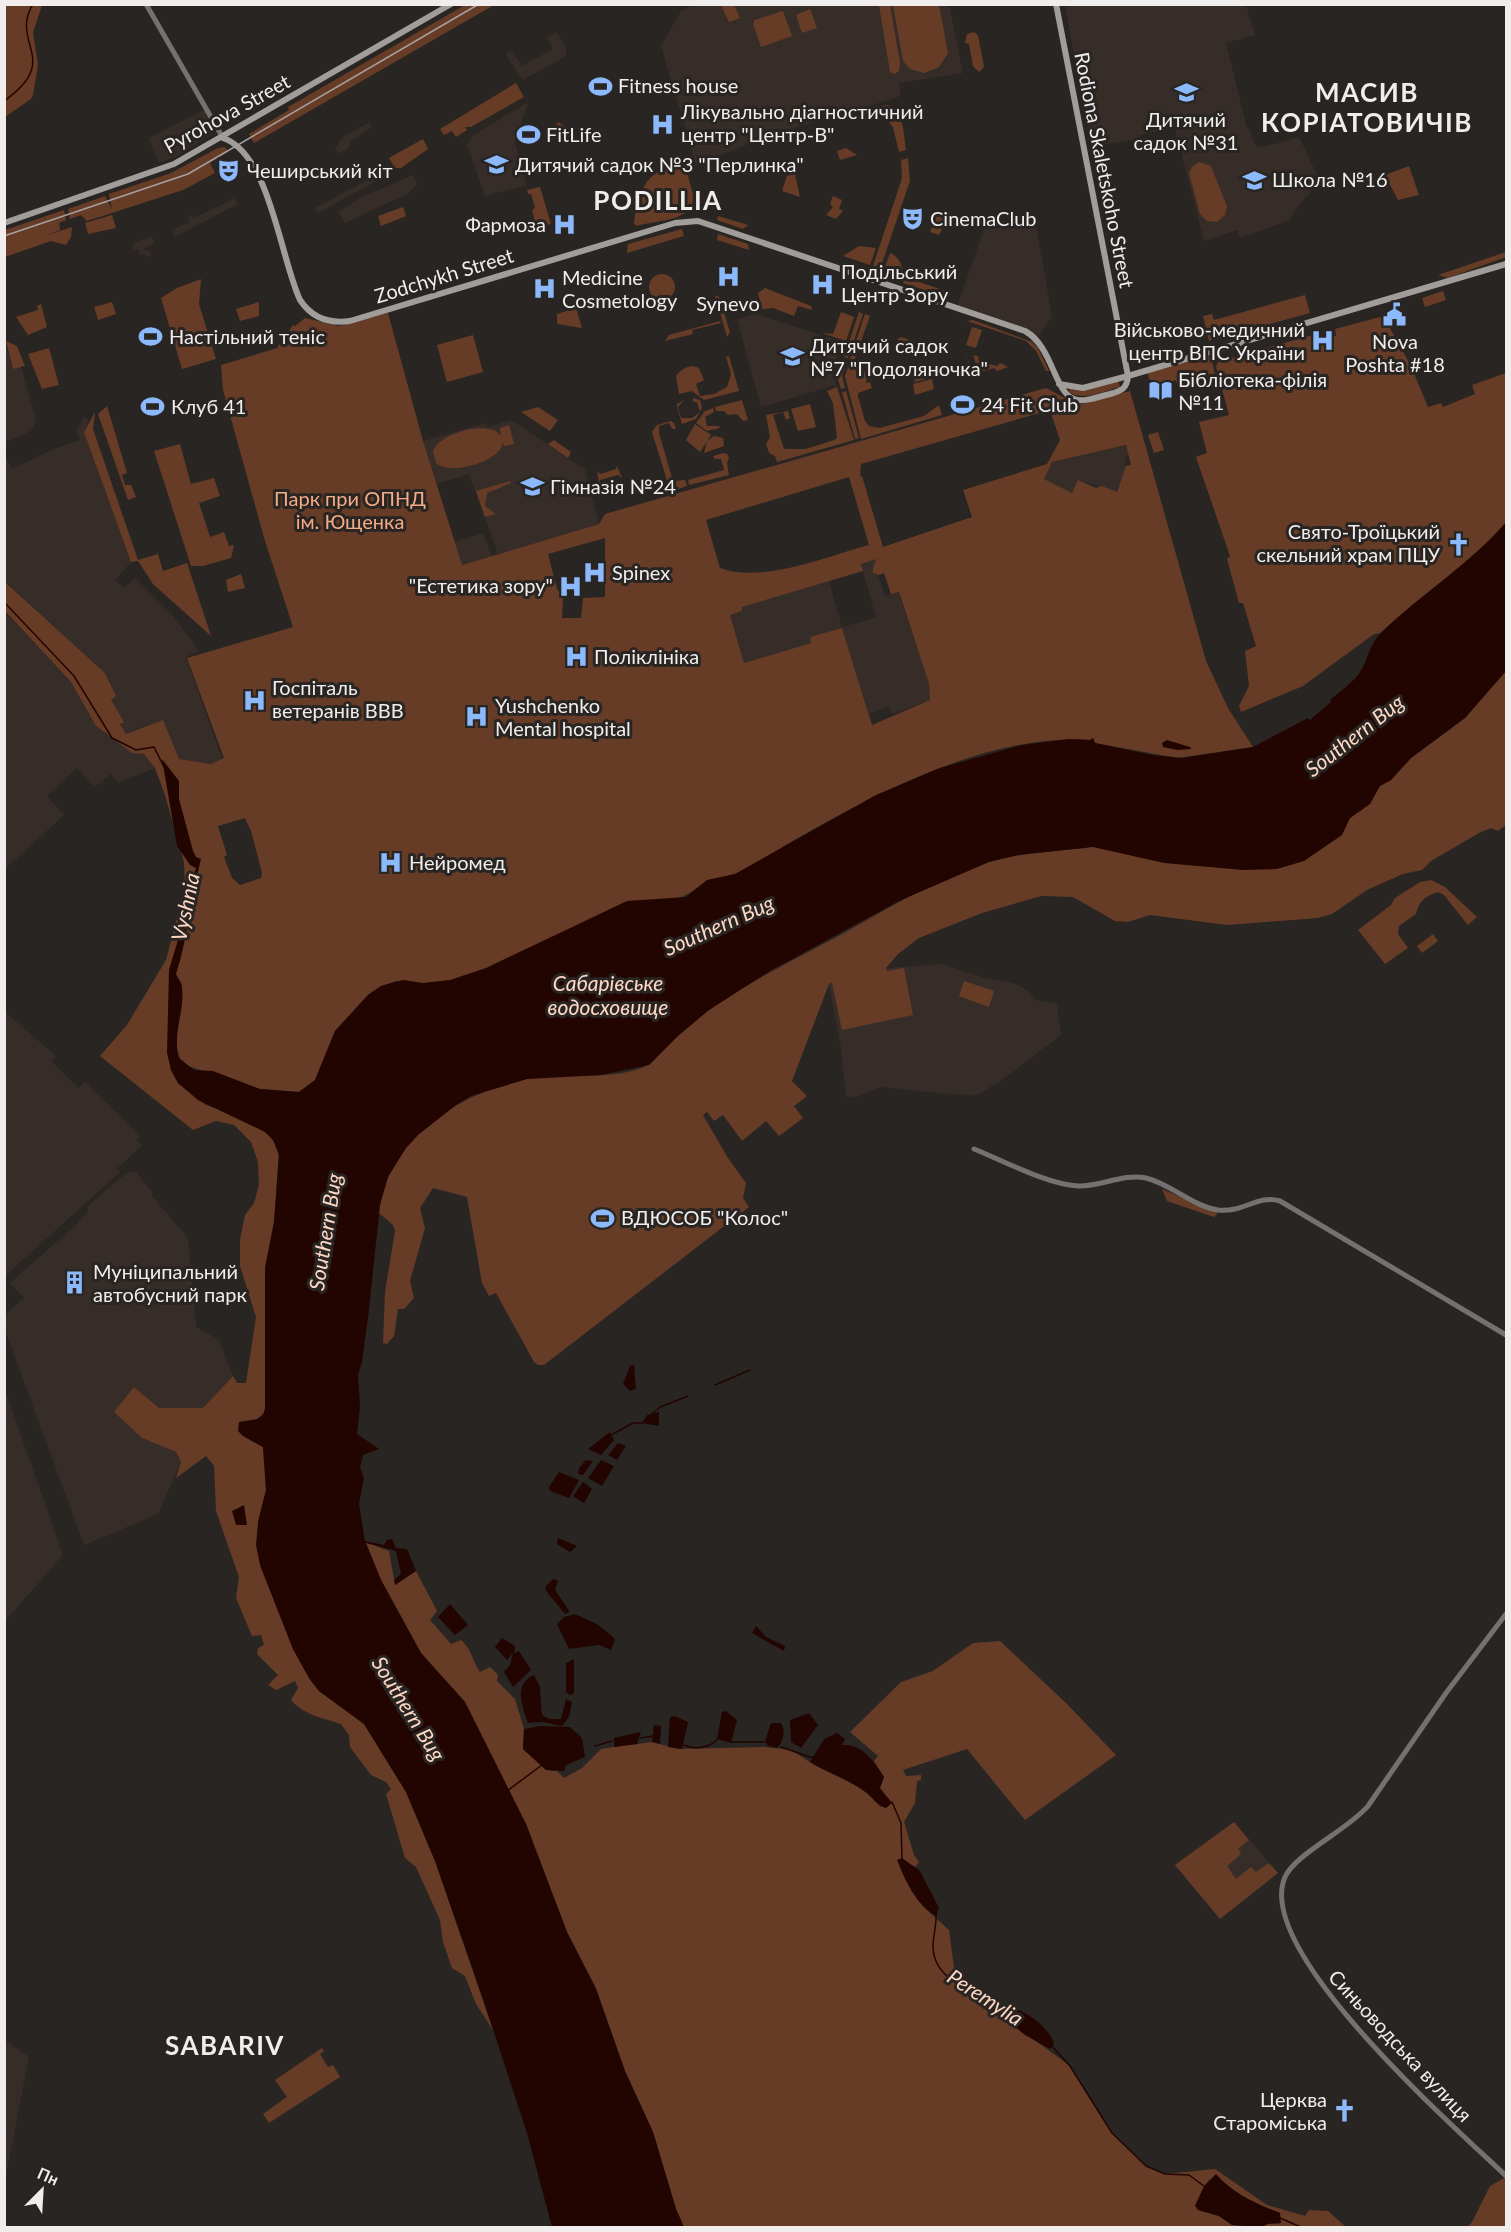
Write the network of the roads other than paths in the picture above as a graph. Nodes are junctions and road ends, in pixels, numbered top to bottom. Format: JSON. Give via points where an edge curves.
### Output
{"nodes":[{"id":1,"x":146,"y":4,"type":"edge"},
{"id":2,"x":451,"y":4,"type":"edge"},
{"id":3,"x":1056,"y":4,"type":"edge"},
{"id":4,"x":223,"y":138,"type":"junction"},
{"id":5,"x":4,"y":222,"type":"edge"},
{"id":6,"x":1506,"y":264,"type":"edge"},
{"id":7,"x":1128,"y":376,"type":"junction"},
{"id":8,"x":1059,"y":384,"type":"junction"},
{"id":9,"x":974,"y":1149,"type":"dead end"},
{"id":10,"x":1506,"y":1335,"type":"edge"},
{"id":11,"x":1506,"y":1614,"type":"edge"},
{"id":12,"x":1506,"y":2176,"type":"edge"}],
"edges":[{"from":1,"to":4,"type":"street"},
{"from":2,"to":4,"type":"main road","name":"Pyrohova Street"},
{"from":3,"to":7,"type":"main road","name":"Rodiona Skaletskoho Street"},
{"from":4,"to":5,"type":"main road","name":"Pyrohova Street","via":[[160,170]]},
{"from":4,"to":8,"type":"main road","name":"Zodchykh Street","via":[[243,150],[260,179],[300,300],[314,315],[329,321],[350,321],[675,223],[698,220],[1025,331],[1044,348]]},
{"from":6,"to":7,"type":"main road"},
{"from":7,"to":8,"type":"main road","via":[[1083,388]]},
{"from":7,"to":8,"type":"main road","via":[[1122,391],[1084,400],[1069,397]]},
{"from":9,"to":10,"type":"street","via":[[1067,1185],[1148,1179],[1214,1209],[1235,1211],[1263,1200],[1280,1201]]},
{"from":11,"to":12,"type":"street","name":"Синьоводська вулиця","via":[[1365,1810],[1290,1868],[1281,1894],[1283,1911],[1301,1951],[1328,1995]]}]}
